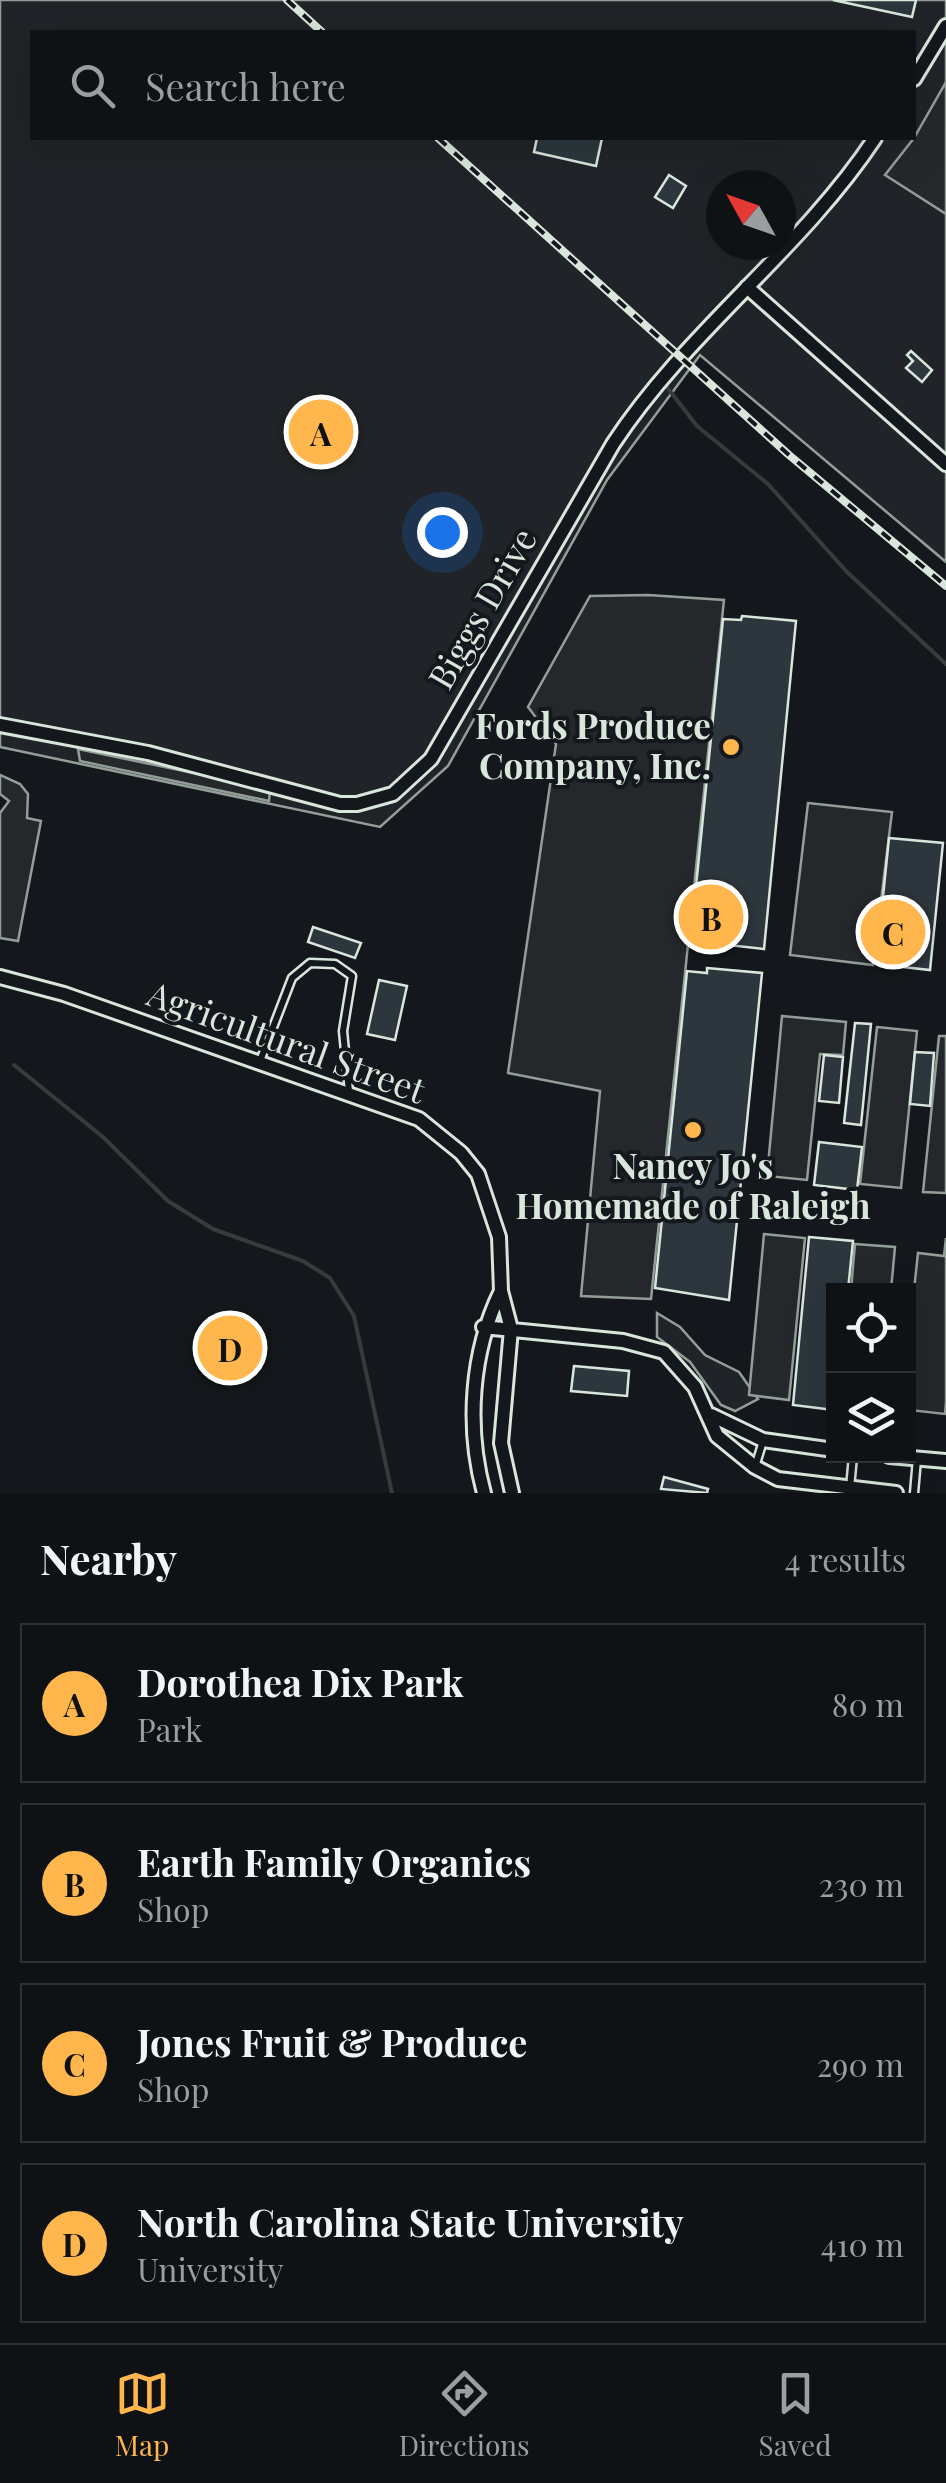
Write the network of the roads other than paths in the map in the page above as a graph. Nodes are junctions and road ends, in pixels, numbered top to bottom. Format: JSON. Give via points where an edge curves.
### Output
{"nodes":[{"id":1,"x":946,"y":26,"type":"edge"},
{"id":2,"x":916,"y":76,"type":"edge"},
{"id":3,"x":873,"y":140,"type":"edge"},
{"id":4,"x":747,"y":287,"type":"junction"},
{"id":5,"x":946,"y":464,"type":"edge"},
{"id":6,"x":0,"y":726,"type":"edge"},
{"id":7,"x":0,"y":978,"type":"edge"},
{"id":8,"x":260,"y":1061,"type":"junction"},
{"id":9,"x":349,"y":1093,"type":"junction"},
{"id":10,"x":501,"y":1290,"type":"junction"},
{"id":11,"x":484,"y":1327,"type":"junction"},
{"id":12,"x":511,"y":1329,"type":"junction"},
{"id":13,"x":711,"y":1416,"type":"junction"},
{"id":14,"x":763,"y":1440,"type":"junction"},
{"id":15,"x":826,"y":1449,"type":"edge"},
{"id":16,"x":917,"y":1458,"type":"joint"},
{"id":17,"x":946,"y":1462,"type":"edge"},
{"id":18,"x":852,"y":1463,"type":"edge"},
{"id":19,"x":755,"y":1467,"type":"junction"},
{"id":20,"x":850,"y":1488,"type":"junction"},
{"id":21,"x":484,"y":1493,"type":"edge"},
{"id":22,"x":512,"y":1493,"type":"edge"},
{"id":23,"x":896,"y":1493,"type":"edge"},
{"id":24,"x":914,"y":1493,"type":"edge"}],
"edges":[{"from":1,"to":2,"type":"street"},
{"from":3,"to":4,"type":"street","name":"Biggs Drive"},
{"from":4,"to":5,"type":"street"},
{"from":4,"to":6,"type":"street","name":"Biggs Drive","via":[[630,418],[431,759],[393,794],[340,804],[148,753]]},
{"from":7,"to":8,"type":"street","name":"Agricultural Street"},
{"from":8,"to":9,"type":"street","name":"Agricultural Street"},
{"from":8,"to":9,"type":"lane","via":[[292,978],[310,963],[335,964],[352,976],[344,1031]]},
{"from":9,"to":10,"type":"street","name":"Agricultural Street","via":[[419,1119],[478,1174],[499,1238]]},
{"from":10,"to":11,"type":"street","name":"Agricultural Street"},
{"from":10,"to":12,"type":"street","name":"Agricultural Street"},
{"from":11,"to":12,"type":"street"},
{"from":11,"to":21,"type":"street","name":"Agricultural Street","via":[[472,1437]]},
{"from":12,"to":13,"type":"street","via":[[664,1352],[696,1387]]},
{"from":12,"to":22,"type":"street","name":"Agricultural Street","via":[[501,1430]]},
{"from":13,"to":14,"type":"street"},
{"from":13,"to":19,"type":"street","via":[[718,1436]]},
{"from":14,"to":15,"type":"street"},
{"from":14,"to":19,"type":"lane"},
{"from":16,"to":17,"type":"street"},
{"from":16,"to":24,"type":"lane"},
{"from":18,"to":20,"type":"lane"},
{"from":19,"to":20,"type":"street","via":[[778,1479]]},
{"from":20,"to":23,"type":"street"}]}
